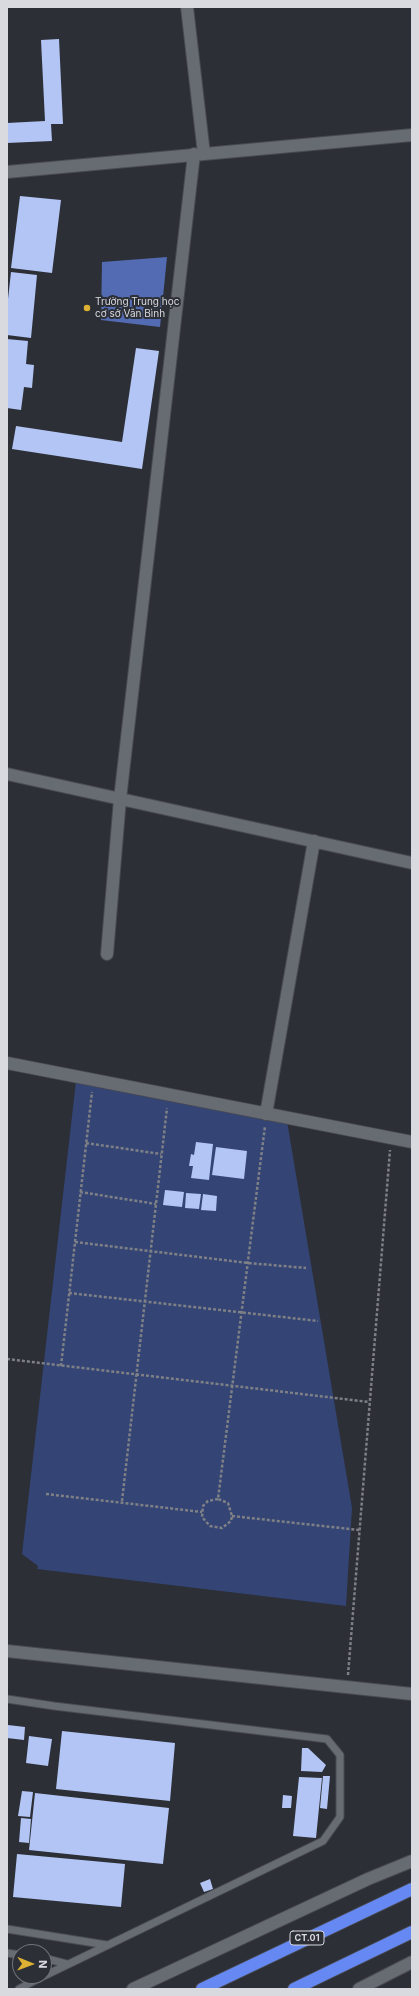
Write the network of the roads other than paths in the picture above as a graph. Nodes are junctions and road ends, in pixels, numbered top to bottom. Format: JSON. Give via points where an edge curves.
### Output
{"nodes":[{"id":1,"x":187,"y":7,"type":"edge"},
{"id":2,"x":412,"y":135,"type":"edge"},
{"id":3,"x":199,"y":154,"type":"junction"},
{"id":4,"x":7,"y":172,"type":"edge"},
{"id":5,"x":7,"y":774,"type":"edge"},
{"id":6,"x":120,"y":799,"type":"junction"},
{"id":7,"x":314,"y":841,"type":"junction"},
{"id":8,"x":412,"y":863,"type":"edge"},
{"id":9,"x":106,"y":954,"type":"dead end"},
{"id":10,"x":7,"y":1063,"type":"edge"},
{"id":11,"x":266,"y":1114,"type":"junction"},
{"id":12,"x":412,"y":1142,"type":"edge"},
{"id":13,"x":7,"y":1651,"type":"edge"},
{"id":14,"x":412,"y":1694,"type":"edge"},
{"id":15,"x":7,"y":1699,"type":"edge"},
{"id":16,"x":412,"y":1861,"type":"edge"},
{"id":17,"x":412,"y":1889,"type":"edge"},
{"id":18,"x":7,"y":1929,"type":"edge"},
{"id":19,"x":412,"y":1932,"type":"edge"},
{"id":20,"x":107,"y":1945,"type":"junction"},
{"id":21,"x":52,"y":1960,"type":"edge"},
{"id":22,"x":412,"y":1962,"type":"edge"},
{"id":23,"x":67,"y":1964,"type":"junction"},
{"id":24,"x":52,"y":1972,"type":"edge"},
{"id":25,"x":29,"y":1984,"type":"edge"},
{"id":26,"x":20,"y":1989,"type":"edge"},
{"id":27,"x":133,"y":1989,"type":"edge"},
{"id":28,"x":202,"y":1989,"type":"edge"},
{"id":29,"x":294,"y":1989,"type":"edge"},
{"id":30,"x":359,"y":1989,"type":"edge"}],
"edges":[{"from":1,"to":3,"type":"street"},
{"from":2,"to":3,"type":"street"},
{"from":3,"to":4,"type":"street"},
{"from":3,"to":6,"type":"street"},
{"from":5,"to":6,"type":"street"},
{"from":6,"to":7,"type":"street"},
{"from":6,"to":9,"type":"street"},
{"from":7,"to":8,"type":"street"},
{"from":7,"to":11,"type":"street"},
{"from":10,"to":11,"type":"street"},
{"from":11,"to":12,"type":"street"},
{"from":13,"to":14,"type":"street"},
{"from":15,"to":20,"type":"lane","via":[[327,1739],[340,1755],[340,1817],[323,1841]]},
{"from":16,"to":27,"type":"street"},
{"from":17,"to":28,"type":"highway","number":"CT.01"},
{"from":18,"to":20,"type":"lane"},
{"from":19,"to":29,"type":"highway"},
{"from":20,"to":23,"type":"lane"},
{"from":21,"to":23,"type":"lane"},
{"from":22,"to":30,"type":"street"},
{"from":23,"to":24,"type":"lane"},
{"from":25,"to":26,"type":"lane"}]}
